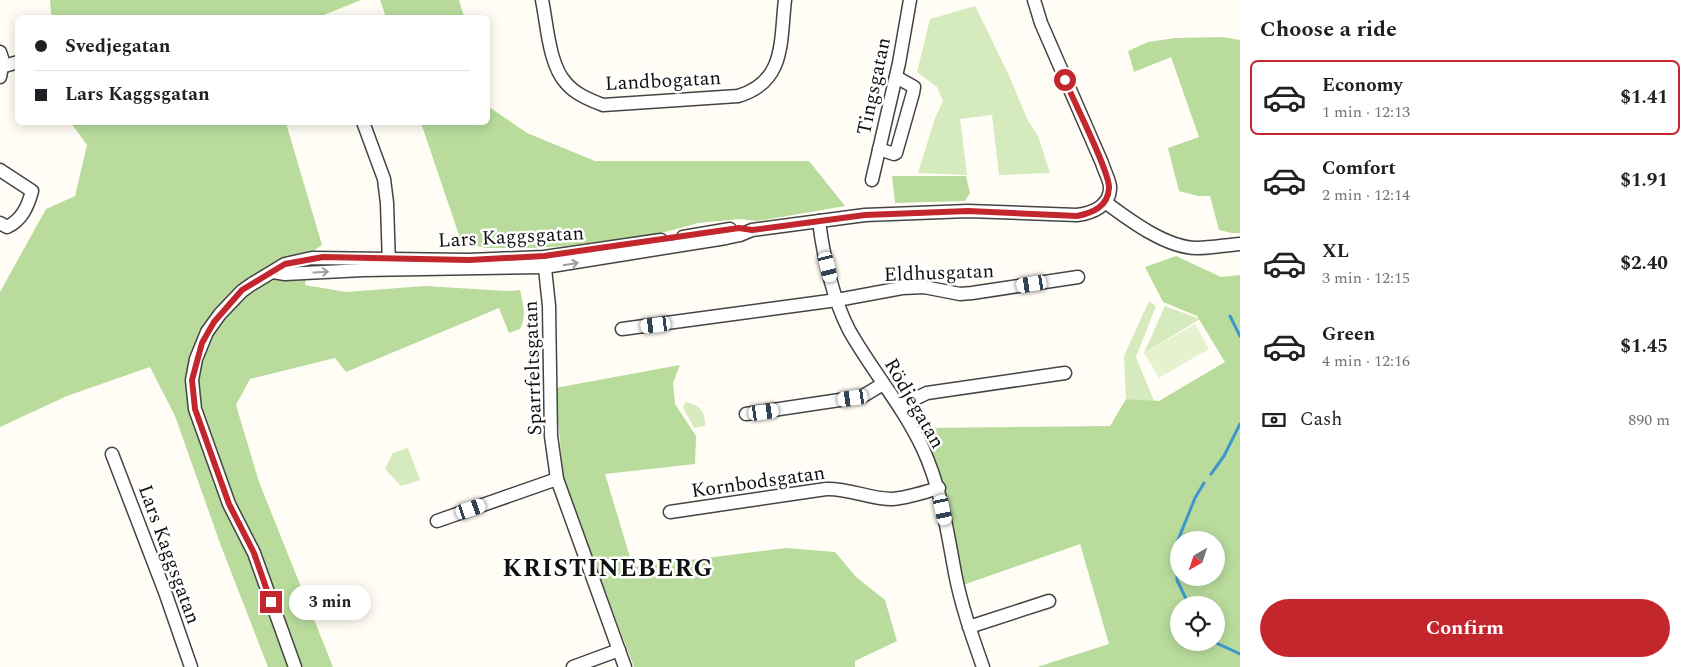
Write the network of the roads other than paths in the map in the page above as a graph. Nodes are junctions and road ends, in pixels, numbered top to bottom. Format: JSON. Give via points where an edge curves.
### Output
{"nodes":[{"id":1,"x":542,"y":0,"type":"edge"},
{"id":2,"x":784,"y":0,"type":"edge"},
{"id":3,"x":910,"y":0,"type":"edge"},
{"id":4,"x":1034,"y":0,"type":"edge"},
{"id":5,"x":0,"y":52,"type":"edge"},
{"id":6,"x":15,"y":63,"type":"edge"},
{"id":7,"x":0,"y":70,"type":"edge"},
{"id":8,"x":896,"y":77,"type":"junction"},
{"id":9,"x":364,"y":125,"type":"edge"},
{"id":10,"x":879,"y":149,"type":"junction"},
{"id":11,"x":0,"y":170,"type":"edge"},
{"id":12,"x":872,"y":180,"type":"dead end"},
{"id":13,"x":1104,"y":202,"type":"junction"},
{"id":14,"x":819,"y":221,"type":"junction"},
{"id":15,"x":0,"y":223,"type":"edge"},
{"id":16,"x":1240,"y":244,"type":"edge"},
{"id":17,"x":545,"y":262,"type":"junction"},
{"id":18,"x":389,"y":264,"type":"junction"},
{"id":19,"x":1078,"y":278,"type":"dead end"},
{"id":20,"x":837,"y":300,"type":"junction"},
{"id":21,"x":622,"y":329,"type":"dead end"},
{"id":22,"x":1065,"y":373,"type":"dead end"},
{"id":23,"x":883,"y":384,"type":"junction"},
{"id":24,"x":900,"y":406,"type":"junction"},
{"id":25,"x":746,"y":414,"type":"dead end"},
{"id":26,"x":112,"y":454,"type":"dead end"},
{"id":27,"x":558,"y":479,"type":"junction"},
{"id":28,"x":939,"y":488,"type":"junction"},
{"id":29,"x":670,"y":512,"type":"dead end"},
{"id":30,"x":437,"y":521,"type":"dead end"},
{"id":31,"x":1049,"y":601,"type":"dead end"},
{"id":32,"x":969,"y":627,"type":"junction"},
{"id":33,"x":619,"y":650,"type":"junction"},
{"id":34,"x":191,"y":667,"type":"edge"},
{"id":35,"x":295,"y":667,"type":"edge"},
{"id":36,"x":573,"y":667,"type":"edge"},
{"id":37,"x":625,"y":667,"type":"edge"},
{"id":38,"x":982,"y":667,"type":"edge"}],
"edges":[{"from":1,"to":2,"type":"street","name":"Landbogatan","via":[[554,62],[565,83],[586,99],[603,104],[738,96],[752,92],[767,80],[777,64]]},
{"from":3,"to":8,"type":"street","name":"Tingsgatan"},
{"from":4,"to":13,"type":"street","via":[[1110,186]]},
{"from":5,"to":7,"type":"street"},
{"from":6,"to":7,"type":"street"},
{"from":8,"to":10,"type":"street","name":"Tingsgatan"},
{"from":8,"to":10,"type":"street","via":[[914,87],[913,93],[896,153]]},
{"from":9,"to":18,"type":"street","via":[[384,179]]},
{"from":10,"to":12,"type":"street","name":"Tingsgatan"},
{"from":11,"to":15,"type":"street","via":[[32,191],[29,204],[16,223],[7,227]]},
{"from":13,"to":14,"type":"street","name":"Lars Kaggsgatan","via":[[1089,214],[1077,216],[968,211],[855,216]]},
{"from":13,"to":16,"type":"street","via":[[1141,228],[1181,245],[1196,248]]},
{"from":14,"to":17,"type":"street","name":"Lars Kaggsgatan","via":[[752,230],[740,236]]},
{"from":14,"to":20,"type":"street","name":"Rödjegatan"},
{"from":17,"to":18,"type":"street","name":"Lars Kaggsgatan","via":[[469,260]]},
{"from":17,"to":27,"type":"street","name":"Sparrfeltsgatan","via":[[551,436]]},
{"from":18,"to":35,"type":"street","name":"Lars Kaggsgatan","via":[[285,274],[273,272],[242,290],[214,322],[196,359],[192,380],[195,409],[229,504],[254,553]]},
{"from":19,"to":20,"type":"street","name":"Eldhusgatan","via":[[972,294],[924,287]]},
{"from":20,"to":21,"type":"street","name":"Eldhusgatan"},
{"from":20,"to":23,"type":"street","name":"Rödjegatan","via":[[849,329]]},
{"from":22,"to":24,"type":"street","via":[[927,393]]},
{"from":23,"to":24,"type":"street","name":"Rödjegatan"},
{"from":23,"to":25,"type":"street","via":[[863,396]]},
{"from":24,"to":28,"type":"street","name":"Rödjegatan","via":[[923,448]]},
{"from":26,"to":34,"type":"street","name":"Lars Kaggsgatan"},
{"from":27,"to":30,"type":"street"},
{"from":27,"to":33,"type":"street","name":"Sparrfeltsgatan"},
{"from":28,"to":29,"type":"street","name":"Kornbodsgatan","via":[[894,499],[837,488]]},
{"from":28,"to":32,"type":"street","name":"Rödjegatan","via":[[955,574]]},
{"from":31,"to":32,"type":"street"},
{"from":32,"to":38,"type":"street","name":"Rödjegatan"},
{"from":33,"to":36,"type":"street"},
{"from":33,"to":37,"type":"street","name":"Sparrfeltsgatan"}]}
